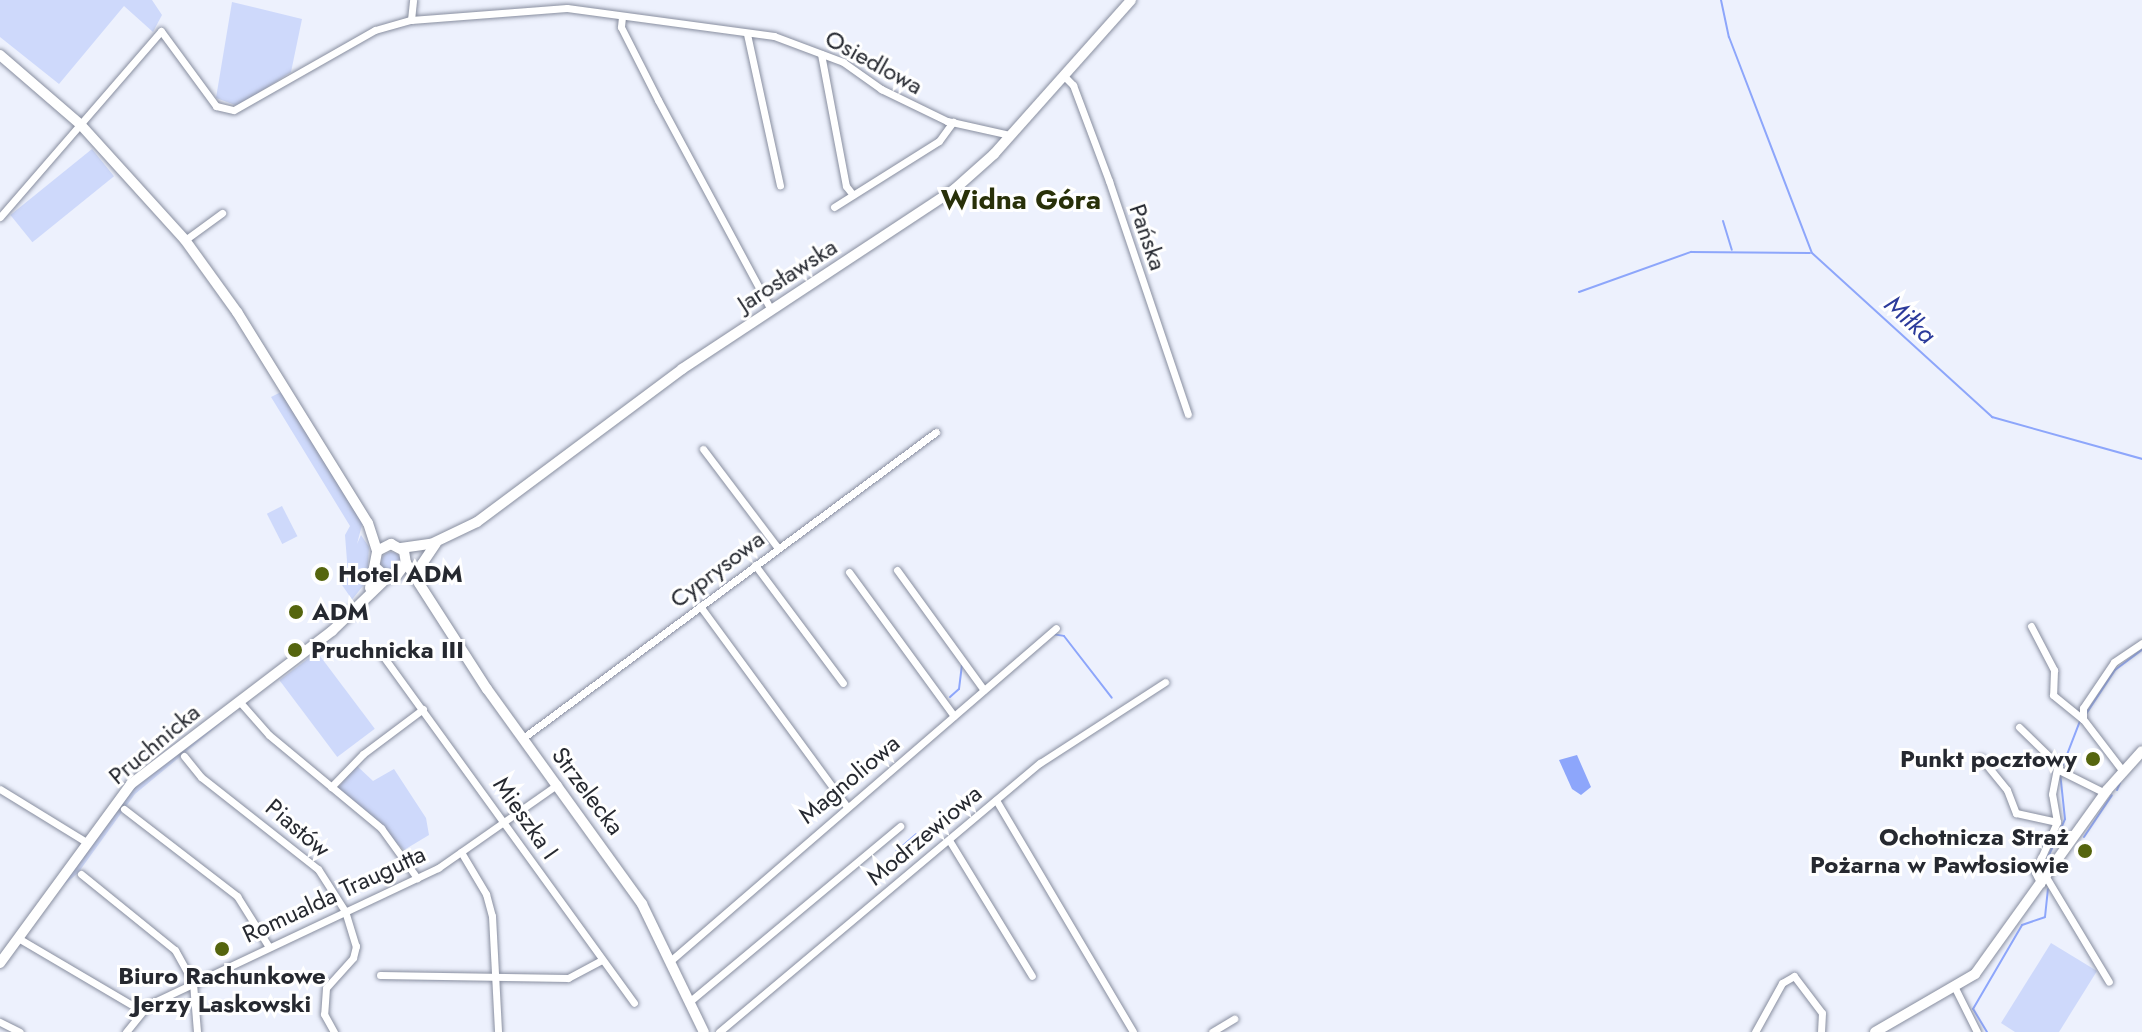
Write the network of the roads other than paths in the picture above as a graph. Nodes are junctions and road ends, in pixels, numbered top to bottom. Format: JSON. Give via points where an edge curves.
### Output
{"nodes":[{"id":1,"x":413,"y":0,"type":"edge"},
{"id":2,"x":1131,"y":0,"type":"edge"},
{"id":3,"x":544,"y":3,"type":"edge"},
{"id":4,"x":622,"y":17,"type":"junction"},
{"id":5,"x":411,"y":20,"type":"junction"},
{"id":6,"x":747,"y":34,"type":"junction"},
{"id":7,"x":821,"y":54,"type":"junction"},
{"id":8,"x":0,"y":55,"type":"edge"},
{"id":9,"x":1064,"y":76,"type":"junction"},
{"id":10,"x":953,"y":122,"type":"junction"},
{"id":11,"x":80,"y":124,"type":"junction"},
{"id":12,"x":1010,"y":135,"type":"junction"},
{"id":13,"x":780,"y":185,"type":"dead end"},
{"id":14,"x":853,"y":195,"type":"junction"},
{"id":15,"x":834,"y":207,"type":"dead end"},
{"id":16,"x":222,"y":213,"type":"dead end"},
{"id":17,"x":0,"y":217,"type":"edge"},
{"id":18,"x":185,"y":240,"type":"junction"},
{"id":19,"x":771,"y":310,"type":"junction"},
{"id":20,"x":1188,"y":414,"type":"dead end"},
{"id":21,"x":936,"y":432,"type":"dead end"},
{"id":22,"x":703,"y":449,"type":"dead end"},
{"id":23,"x":370,"y":527,"type":"junction"},
{"id":24,"x":434,"y":544,"type":"junction"},
{"id":25,"x":396,"y":546,"type":"junction"},
{"id":26,"x":778,"y":548,"type":"junction"},
{"id":27,"x":377,"y":551,"type":"junction"},
{"id":28,"x":406,"y":562,"type":"junction"},
{"id":29,"x":755,"y":565,"type":"junction"},
{"id":30,"x":376,"y":568,"type":"junction"},
{"id":31,"x":897,"y":570,"type":"dead end"},
{"id":32,"x":849,"y":572,"type":"dead end"},
{"id":33,"x":393,"y":576,"type":"junction"},
{"id":34,"x":420,"y":586,"type":"junction"},
{"id":35,"x":369,"y":590,"type":"junction"},
{"id":36,"x":700,"y":606,"type":"junction"},
{"id":37,"x":2031,"y":626,"type":"dead end"},
{"id":38,"x":1056,"y":628,"type":"dead end"},
{"id":39,"x":2142,"y":643,"type":"edge"},
{"id":40,"x":383,"y":656,"type":"dead end"},
{"id":41,"x":1165,"y":682,"type":"dead end"},
{"id":42,"x":843,"y":683,"type":"dead end"},
{"id":43,"x":984,"y":690,"type":"junction"},
{"id":44,"x":239,"y":701,"type":"junction"},
{"id":45,"x":423,"y":709,"type":"junction"},
{"id":46,"x":954,"y":716,"type":"junction"},
{"id":47,"x":2083,"y":719,"type":"junction"},
{"id":48,"x":2019,"y":727,"type":"dead end"},
{"id":49,"x":523,"y":738,"type":"junction"},
{"id":50,"x":2142,"y":751,"type":"edge"},
{"id":51,"x":184,"y":756,"type":"dead end"},
{"id":52,"x":1981,"y":758,"type":"dead end"},
{"id":53,"x":2059,"y":766,"type":"junction"},
{"id":54,"x":2122,"y":770,"type":"junction"},
{"id":55,"x":558,"y":784,"type":"junction"},
{"id":56,"x":331,"y":787,"type":"junction"},
{"id":57,"x":0,"y":789,"type":"edge"},
{"id":58,"x":2105,"y":793,"type":"junction"},
{"id":59,"x":996,"y":800,"type":"junction"},
{"id":60,"x":847,"y":807,"type":"junction"},
{"id":61,"x":124,"y":809,"type":"dead end"},
{"id":62,"x":503,"y":822,"type":"junction"},
{"id":63,"x":2057,"y":822,"type":"junction"},
{"id":64,"x":900,"y":826,"type":"dead end"},
{"id":65,"x":949,"y":840,"type":"junction"},
{"id":66,"x":86,"y":842,"type":"junction"},
{"id":67,"x":461,"y":852,"type":"junction"},
{"id":68,"x":81,"y":874,"type":"dead end"},
{"id":69,"x":417,"y":878,"type":"junction"},
{"id":70,"x":2044,"y":880,"type":"junction"},
{"id":71,"x":345,"y":911,"type":"junction"},
{"id":72,"x":18,"y":938,"type":"junction"},
{"id":73,"x":269,"y":947,"type":"junction"},
{"id":74,"x":602,"y":960,"type":"junction"},
{"id":75,"x":669,"y":962,"type":"junction"},
{"id":76,"x":0,"y":963,"type":"edge"},
{"id":77,"x":380,"y":975,"type":"dead end"},
{"id":78,"x":497,"y":976,"type":"junction"},
{"id":79,"x":1032,"y":976,"type":"dead end"},
{"id":80,"x":2109,"y":982,"type":"dead end"},
{"id":81,"x":193,"y":983,"type":"junction"},
{"id":82,"x":1955,"y":988,"type":"junction"},
{"id":83,"x":689,"y":1002,"type":"junction"},
{"id":84,"x":634,"y":1003,"type":"dead end"},
{"id":85,"x":140,"y":1010,"type":"junction"},
{"id":86,"x":1234,"y":1019,"type":"dead end"},
{"id":87,"x":0,"y":1022,"type":"edge"},
{"id":88,"x":20,"y":1032,"type":"edge"},
{"id":89,"x":126,"y":1032,"type":"edge"},
{"id":90,"x":197,"y":1032,"type":"edge"},
{"id":91,"x":334,"y":1032,"type":"edge"},
{"id":92,"x":498,"y":1032,"type":"edge"},
{"id":93,"x":704,"y":1032,"type":"edge"},
{"id":94,"x":719,"y":1032,"type":"edge"},
{"id":95,"x":1133,"y":1032,"type":"edge"},
{"id":96,"x":1212,"y":1032,"type":"edge"},
{"id":97,"x":1755,"y":1032,"type":"edge"},
{"id":98,"x":1821,"y":1032,"type":"edge"},
{"id":99,"x":1875,"y":1032,"type":"edge"},
{"id":100,"x":1977,"y":1032,"type":"edge"}],
"edges":[{"from":1,"to":5,"type":"street"},
{"from":2,"to":9,"type":"main road","name":"Jarosławska"},
{"from":3,"to":4,"type":"street","name":"Osiedlowa"},
{"from":3,"to":5,"type":"street","name":"Osiedlowa"},
{"from":4,"to":6,"type":"street","name":"Osiedlowa"},
{"from":4,"to":19,"type":"street","via":[[621,27],[658,100]]},
{"from":5,"to":11,"type":"street","name":"Osiedlowa","via":[[352,40],[241,108],[216,106],[161,31]]},
{"from":6,"to":7,"type":"street","name":"Osiedlowa","via":[[774,36]]},
{"from":6,"to":13,"type":"street"},
{"from":7,"to":10,"type":"street","name":"Osiedlowa","via":[[918,109]]},
{"from":7,"to":14,"type":"street","via":[[846,186]]},
{"from":8,"to":11,"type":"main road"},
{"from":9,"to":12,"type":"main road","name":"Jarosławska"},
{"from":9,"to":20,"type":"street","name":"Pańska","via":[[1073,85],[1109,181]]},
{"from":10,"to":12,"type":"street","name":"Osiedlowa"},
{"from":10,"to":14,"type":"street","via":[[939,141]]},
{"from":11,"to":17,"type":"street"},
{"from":11,"to":18,"type":"main road"},
{"from":12,"to":19,"type":"main road","name":"Jarosławska","via":[[956,188]]},
{"from":14,"to":15,"type":"street"},
{"from":16,"to":18,"type":"street"},
{"from":18,"to":23,"type":"main road","via":[[237,312]]},
{"from":19,"to":24,"type":"main road","name":"Jarosławska","via":[[477,522]]},
{"from":21,"to":26,"type":"street","name":"Cyprysowa"},
{"from":22,"to":26,"type":"street"},
{"from":23,"to":25,"type":"main road"},
{"from":23,"to":27,"type":"main road"},
{"from":24,"to":25,"type":"main road","name":"Jarosławska"},
{"from":24,"to":28,"type":"main road","name":"Jarosławska"},
{"from":24,"to":34,"type":"main road","via":[[422,564]]},
{"from":25,"to":27,"type":"main road"},
{"from":25,"to":28,"type":"main road"},
{"from":26,"to":29,"type":"street","name":"Cyprysowa"},
{"from":27,"to":30,"type":"main road"},
{"from":28,"to":33,"type":"main road"},
{"from":28,"to":34,"type":"main road","name":"Strzelecka"},
{"from":29,"to":36,"type":"street","name":"Cyprysowa"},
{"from":29,"to":42,"type":"street"},
{"from":30,"to":33,"type":"main road"},
{"from":30,"to":35,"type":"main road","name":"Pruchnicka"},
{"from":31,"to":43,"type":"street"},
{"from":32,"to":46,"type":"street"},
{"from":33,"to":34,"type":"main road"},
{"from":33,"to":35,"type":"main road","name":"Pruchnicka"},
{"from":34,"to":49,"type":"main road","name":"Strzelecka"},
{"from":35,"to":44,"type":"main road","name":"Pruchnicka","via":[[335,629]]},
{"from":36,"to":49,"type":"street","name":"Cyprysowa"},
{"from":36,"to":60,"type":"street"},
{"from":37,"to":47,"type":"street","via":[[2054,670],[2053,695]]},
{"from":38,"to":43,"type":"street","name":"Magnoliowa"},
{"from":39,"to":47,"type":"street","via":[[2114,662],[2083,708]]},
{"from":40,"to":45,"type":"street","name":"Mieszka I"},
{"from":41,"to":59,"type":"street","name":"Modrzewiowa","via":[[1040,763]]},
{"from":43,"to":46,"type":"street","name":"Magnoliowa"},
{"from":44,"to":56,"type":"street","via":[[269,735]]},
{"from":44,"to":66,"type":"main road","name":"Pruchnicka","via":[[131,784]]},
{"from":45,"to":56,"type":"street","via":[[363,754]]},
{"from":45,"to":62,"type":"street","name":"Mieszka I"},
{"from":46,"to":60,"type":"street","name":"Magnoliowa"},
{"from":47,"to":54,"type":"street"},
{"from":48,"to":53,"type":"street"},
{"from":49,"to":55,"type":"main road","name":"Strzelecka"},
{"from":50,"to":54,"type":"main road"},
{"from":51,"to":71,"type":"street","name":"Piastów","via":[[201,777],[318,869]]},
{"from":52,"to":63,"type":"street","via":[[2007,790],[2016,813]]},
{"from":53,"to":58,"type":"street"},
{"from":53,"to":63,"type":"street","via":[[2052,794]]},
{"from":54,"to":58,"type":"main road"},
{"from":55,"to":62,"type":"street","name":"Romualda Traugutta"},
{"from":55,"to":75,"type":"main road","name":"Strzelecka","via":[[642,904]]},
{"from":56,"to":69,"type":"street","via":[[390,837]]},
{"from":57,"to":66,"type":"street"},
{"from":58,"to":70,"type":"main road"},
{"from":59,"to":65,"type":"street","name":"Modrzewiowa"},
{"from":59,"to":95,"type":"street"},
{"from":60,"to":75,"type":"street","name":"Magnoliowa"},
{"from":61,"to":73,"type":"street","via":[[237,896]]},
{"from":62,"to":67,"type":"street","name":"Romualda Traugutta"},
{"from":62,"to":74,"type":"street","name":"Mieszka I"},
{"from":63,"to":70,"type":"street","via":[[2035,872]]},
{"from":64,"to":83,"type":"street"},
{"from":65,"to":79,"type":"street"},
{"from":65,"to":94,"type":"street","name":"Modrzewiowa"},
{"from":66,"to":72,"type":"main road","name":"Pruchnicka"},
{"from":67,"to":69,"type":"street","name":"Romualda Traugutta"},
{"from":67,"to":78,"type":"street","via":[[486,894]]},
{"from":68,"to":81,"type":"street","via":[[164,939]]},
{"from":69,"to":71,"type":"street","name":"Romualda Traugutta"},
{"from":70,"to":80,"type":"street"},
{"from":70,"to":82,"type":"main road","via":[[1981,967]]},
{"from":71,"to":73,"type":"street","name":"Romualda Traugutta"},
{"from":71,"to":91,"type":"street","name":"Piastów","via":[[356,946],[353,958],[326,988],[324,1014]]},
{"from":72,"to":76,"type":"main road","name":"Pruchnicka"},
{"from":72,"to":85,"type":"street"},
{"from":73,"to":81,"type":"street","name":"Romualda Traugutta"},
{"from":74,"to":78,"type":"street","via":[[568,978]]},
{"from":74,"to":84,"type":"street","name":"Mieszka I"},
{"from":75,"to":83,"type":"main road","name":"Strzelecka"},
{"from":77,"to":78,"type":"street"},
{"from":78,"to":92,"type":"street"},
{"from":81,"to":85,"type":"street","name":"Romualda Traugutta"},
{"from":81,"to":90,"type":"street"},
{"from":82,"to":99,"type":"main road"},
{"from":82,"to":100,"type":"street"},
{"from":83,"to":93,"type":"main road","name":"Strzelecka"},
{"from":85,"to":89,"type":"street"},
{"from":86,"to":96,"type":"street"},
{"from":87,"to":88,"type":"street"},
{"from":97,"to":98,"type":"street","via":[[1782,983],[1794,976],[1822,1013]]}]}
